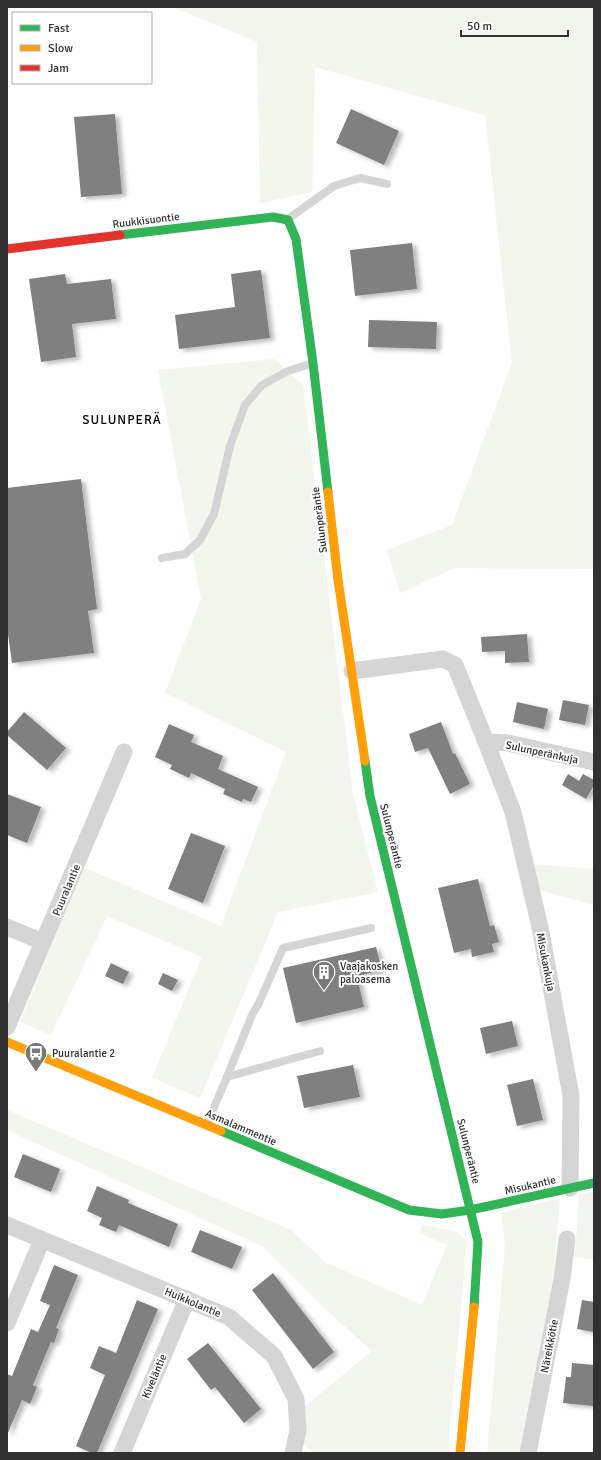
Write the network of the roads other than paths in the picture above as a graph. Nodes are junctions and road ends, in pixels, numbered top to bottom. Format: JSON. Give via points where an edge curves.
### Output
{"nodes":[{"id":1,"x":387,"y":184,"type":"dead end"},
{"id":2,"x":288,"y":220,"type":"junction"},
{"id":3,"x":7,"y":249,"type":"edge"},
{"id":4,"x":313,"y":363,"type":"junction"},
{"id":5,"x":162,"y":558,"type":"dead end"},
{"id":6,"x":352,"y":671,"type":"junction"},
{"id":7,"x":486,"y":742,"type":"junction"},
{"id":8,"x":124,"y":752,"type":"dead end"},
{"id":9,"x":594,"y":762,"type":"edge"},
{"id":10,"x":7,"y":927,"type":"edge"},
{"id":11,"x":371,"y":928,"type":"dead end"},
{"id":12,"x":43,"y":942,"type":"junction"},
{"id":13,"x":7,"y":1027,"type":"edge"},
{"id":14,"x":7,"y":1042,"type":"edge"},
{"id":15,"x":320,"y":1052,"type":"dead end"},
{"id":16,"x":227,"y":1077,"type":"junction"},
{"id":17,"x":206,"y":1125,"type":"junction"},
{"id":18,"x":594,"y":1183,"type":"edge"},
{"id":19,"x":570,"y":1188,"type":"junction"},
{"id":20,"x":470,"y":1210,"type":"junction"},
{"id":21,"x":7,"y":1224,"type":"edge"},
{"id":22,"x":567,"y":1239,"type":"dead end"},
{"id":23,"x":42,"y":1240,"type":"junction"},
{"id":24,"x":187,"y":1299,"type":"junction"},
{"id":25,"x":7,"y":1323,"type":"edge"},
{"id":26,"x":122,"y":1453,"type":"edge"},
{"id":27,"x":293,"y":1453,"type":"edge"},
{"id":28,"x":460,"y":1453,"type":"edge"},
{"id":29,"x":528,"y":1453,"type":"edge"}],
"edges":[{"from":1,"to":2,"type":"lane","via":[[360,178],[334,186]]},
{"from":2,"to":3,"type":"street","name":"Ruukkisuontie","via":[[273,217]]},
{"from":2,"to":4,"type":"street","name":"Sulunperäntie","via":[[296,239]]},
{"from":4,"to":5,"type":"lane","via":[[288,371],[262,385],[245,405],[230,446],[214,514],[200,540],[185,554]]},
{"from":4,"to":6,"type":"street","name":"Sulunperäntie","via":[[338,580]]},
{"from":6,"to":7,"type":"street","via":[[443,659],[455,665]]},
{"from":6,"to":20,"type":"street","name":"Sulunperäntie","via":[[370,796]]},
{"from":7,"to":9,"type":"street","name":"Sulunperänkuja","via":[[508,743]]},
{"from":7,"to":19,"type":"street","name":"Misukankuja","via":[[513,812],[543,942],[571,1096]]},
{"from":8,"to":12,"type":"street","name":"Puuralantie"},
{"from":10,"to":12,"type":"street"},
{"from":11,"to":16,"type":"lane","via":[[283,948]]},
{"from":12,"to":13,"type":"street","name":"Puuralantie"},
{"from":14,"to":17,"type":"street","name":"Asmalammentie"},
{"from":15,"to":16,"type":"lane"},
{"from":16,"to":17,"type":"lane"},
{"from":17,"to":20,"type":"street","name":"Asmalammentie","via":[[409,1210],[442,1214]]},
{"from":18,"to":19,"type":"street","name":"Misukantie"},
{"from":19,"to":20,"type":"street","name":"Misukantie"},
{"from":20,"to":28,"type":"street","name":"Sulunperäntie","via":[[478,1242]]},
{"from":21,"to":23,"type":"street","name":"Huikkolantie"},
{"from":22,"to":29,"type":"street","name":"Näreikkötie","via":[[562,1279]]},
{"from":23,"to":24,"type":"street","name":"Huikkolantie"},
{"from":23,"to":25,"type":"street"},
{"from":24,"to":26,"type":"street","name":"Kiveläntie"},
{"from":24,"to":27,"type":"street","name":"Huikkolantie","via":[[229,1317],[274,1356],[296,1399],[298,1430]]}]}
